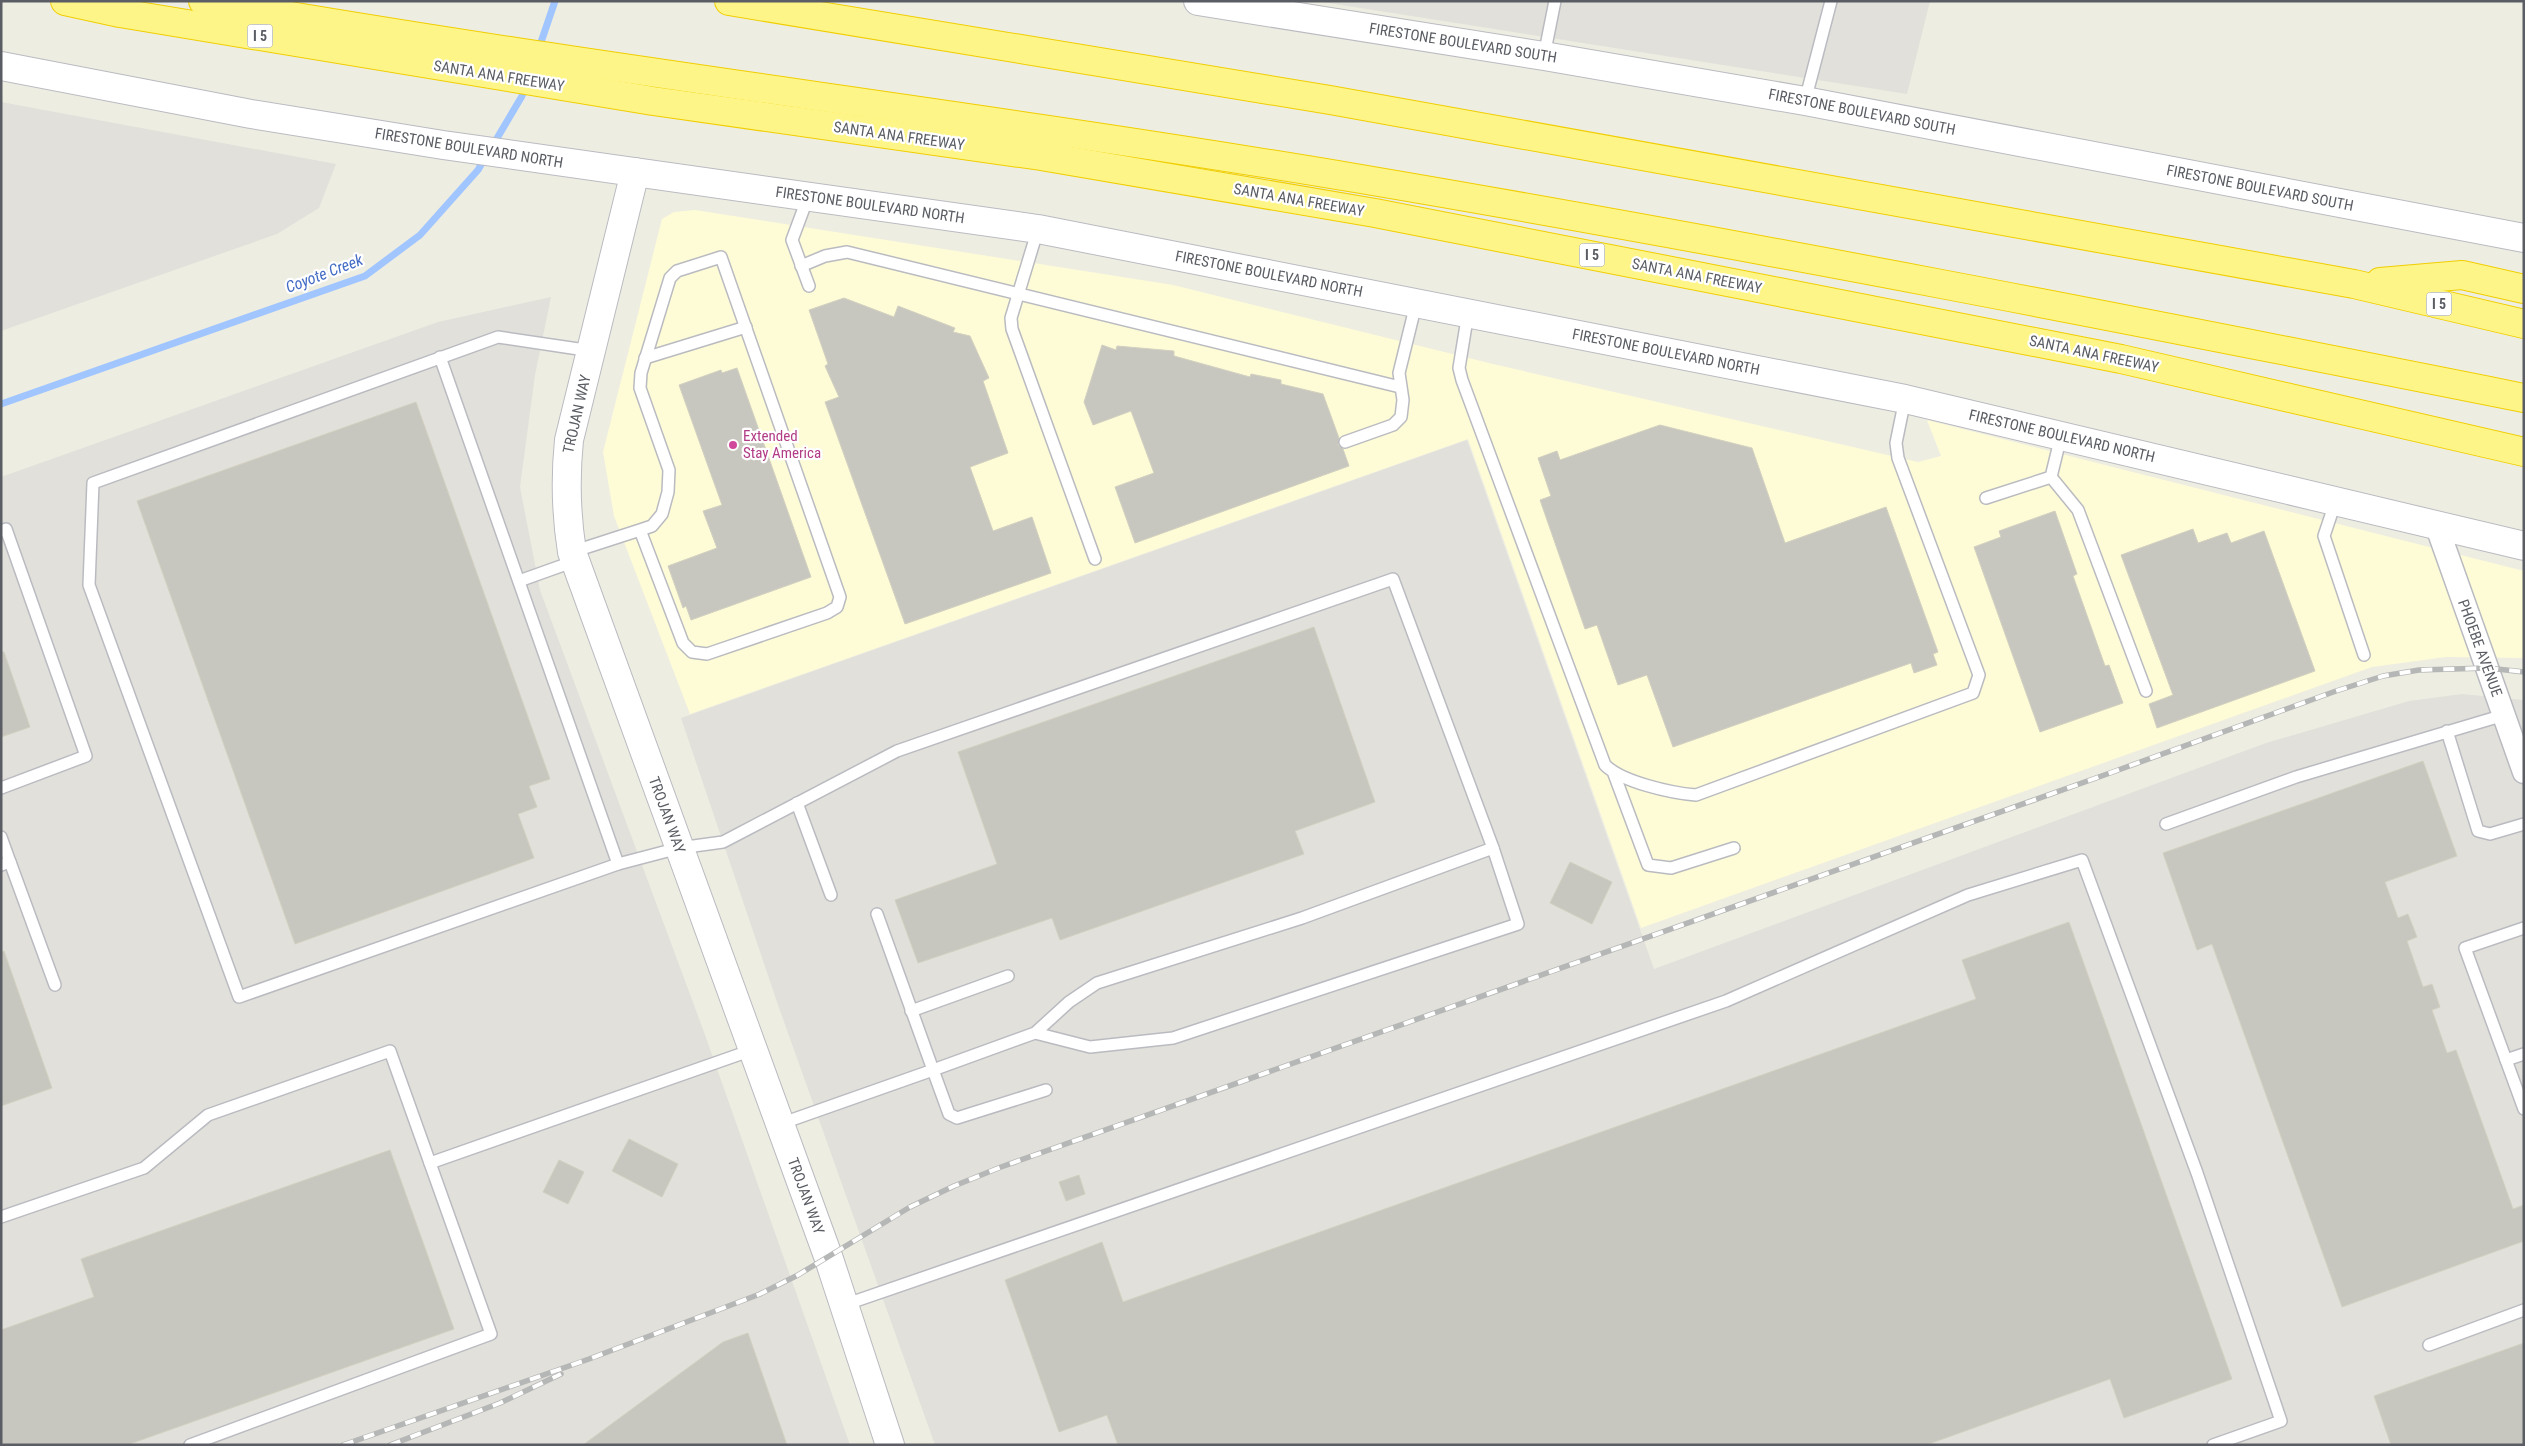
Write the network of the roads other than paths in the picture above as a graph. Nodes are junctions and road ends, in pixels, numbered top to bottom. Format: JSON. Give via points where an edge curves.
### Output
{"nodes":[{"id":1,"x":65,"y":1,"type":"edge"},
{"id":2,"x":203,"y":1,"type":"edge"},
{"id":3,"x":729,"y":1,"type":"edge"},
{"id":4,"x":1198,"y":1,"type":"edge"},
{"id":5,"x":1556,"y":1,"type":"edge"},
{"id":6,"x":1831,"y":1,"type":"edge"},
{"id":7,"x":458,"y":56,"type":"junction"},
{"id":8,"x":1544,"y":56,"type":"junction"},
{"id":9,"x":1,"y":66,"type":"edge"},
{"id":10,"x":1805,"y":101,"type":"junction"},
{"id":11,"x":635,"y":172,"type":"junction"},
{"id":12,"x":808,"y":195,"type":"junction"},
{"id":13,"x":1038,"y":229,"type":"junction"},
{"id":14,"x":2524,"y":238,"type":"edge"},
{"id":15,"x":801,"y":266,"type":"junction"},
{"id":16,"x":2354,"y":284,"type":"junction"},
{"id":17,"x":809,"y":286,"type":"dead end"},
{"id":18,"x":2524,"y":288,"type":"edge"},
{"id":19,"x":1019,"y":294,"type":"junction"},
{"id":20,"x":1416,"y":303,"type":"junction"},
{"id":21,"x":1468,"y":313,"type":"junction"},
{"id":22,"x":2524,"y":324,"type":"edge"},
{"id":23,"x":746,"y":327,"type":"junction"},
{"id":24,"x":592,"y":351,"type":"junction"},
{"id":25,"x":440,"y":357,"type":"junction"},
{"id":26,"x":646,"y":358,"type":"junction"},
{"id":27,"x":1400,"y":387,"type":"junction"},
{"id":28,"x":2524,"y":398,"type":"edge"},
{"id":29,"x":1905,"y":399,"type":"junction"},
{"id":30,"x":2061,"y":436,"type":"junction"},
{"id":31,"x":1345,"y":442,"type":"dead end"},
{"id":32,"x":2524,"y":452,"type":"edge"},
{"id":33,"x":2051,"y":477,"type":"junction"},
{"id":34,"x":1986,"y":498,"type":"dead end"},
{"id":35,"x":2336,"y":500,"type":"junction"},
{"id":36,"x":2436,"y":524,"type":"junction"},
{"id":37,"x":640,"y":530,"type":"junction"},
{"id":38,"x":1,"y":531,"type":"edge"},
{"id":39,"x":2524,"y":546,"type":"edge"},
{"id":40,"x":573,"y":557,"type":"junction"},
{"id":41,"x":1095,"y":559,"type":"dead end"},
{"id":42,"x":519,"y":581,"type":"junction"},
{"id":43,"x":2364,"y":655,"type":"dead end"},
{"id":44,"x":2146,"y":691,"type":"dead end"},
{"id":45,"x":2504,"y":715,"type":"junction"},
{"id":46,"x":2447,"y":732,"type":"junction"},
{"id":47,"x":2524,"y":772,"type":"edge"},
{"id":48,"x":1614,"y":774,"type":"junction"},
{"id":49,"x":1,"y":788,"type":"edge"},
{"id":50,"x":797,"y":803,"type":"junction"},
{"id":51,"x":2166,"y":824,"type":"dead end"},
{"id":52,"x":2524,"y":824,"type":"edge"},
{"id":53,"x":1,"y":837,"type":"edge"},
{"id":54,"x":679,"y":848,"type":"junction"},
{"id":55,"x":1493,"y":848,"type":"junction"},
{"id":56,"x":1734,"y":848,"type":"dead end"},
{"id":57,"x":6,"y":863,"type":"edge"},
{"id":58,"x":618,"y":864,"type":"junction"},
{"id":59,"x":831,"y":895,"type":"dead end"},
{"id":60,"x":877,"y":914,"type":"dead end"},
{"id":61,"x":2524,"y":928,"type":"edge"},
{"id":62,"x":1008,"y":976,"type":"dead end"},
{"id":63,"x":55,"y":984,"type":"dead end"},
{"id":64,"x":911,"y":1011,"type":"junction"},
{"id":65,"x":1036,"y":1033,"type":"junction"},
{"id":66,"x":752,"y":1050,"type":"junction"},
{"id":67,"x":2524,"y":1054,"type":"edge"},
{"id":68,"x":2506,"y":1060,"type":"junction"},
{"id":69,"x":933,"y":1070,"type":"junction"},
{"id":70,"x":1046,"y":1090,"type":"dead end"},
{"id":71,"x":2524,"y":1109,"type":"edge"},
{"id":72,"x":780,"y":1124,"type":"junction"},
{"id":73,"x":430,"y":1163,"type":"junction"},
{"id":74,"x":1,"y":1217,"type":"edge"},
{"id":75,"x":844,"y":1304,"type":"junction"},
{"id":76,"x":2524,"y":1310,"type":"edge"},
{"id":77,"x":2429,"y":1345,"type":"dead end"},
{"id":78,"x":190,"y":1445,"type":"edge"},
{"id":79,"x":890,"y":1445,"type":"edge"},
{"id":80,"x":2213,"y":1445,"type":"edge"}],
"edges":[{"from":1,"to":7,"type":"highway","name":"SANTA ANA FREEWAY","number":"I 5","via":[[120,13]]},
{"from":2,"to":7,"type":"highway"},
{"from":3,"to":16,"type":"highway","number":"I 5","via":[[1330,100]]},
{"from":4,"to":8,"type":"street","name":"FIRESTONE BOULEVARD SOUTH"},
{"from":5,"to":8,"type":"lane"},
{"from":6,"to":10,"type":"lane"},
{"from":7,"to":28,"type":"highway","via":[[660,72],[1360,179],[1993,292]]},
{"from":7,"to":32,"type":"highway","name":"SANTA ANA FREEWAY","number":"I 5","via":[[653,101],[1031,155],[1375,213],[2121,359]]},
{"from":8,"to":10,"type":"street","name":"FIRESTONE BOULEVARD SOUTH"},
{"from":9,"to":11,"type":"street","name":"FIRESTONE BOULEVARD NORTH","via":[[251,114]]},
{"from":10,"to":14,"type":"street","name":"FIRESTONE BOULEVARD SOUTH"},
{"from":11,"to":12,"type":"street","name":"FIRESTONE BOULEVARD NORTH"},
{"from":11,"to":24,"type":"street","name":"TROJAN WAY"},
{"from":12,"to":13,"type":"street","name":"FIRESTONE BOULEVARD NORTH"},
{"from":12,"to":15,"type":"lane","via":[[792,240]]},
{"from":13,"to":19,"type":"lane"},
{"from":13,"to":20,"type":"street","name":"FIRESTONE BOULEVARD NORTH"},
{"from":15,"to":17,"type":"lane"},
{"from":15,"to":19,"type":"lane","via":[[825,256],[847,252]]},
{"from":16,"to":18,"type":"highway","via":[[2462,276]]},
{"from":16,"to":22,"type":"highway","number":"I 5"},
{"from":19,"to":27,"type":"lane"},
{"from":19,"to":41,"type":"lane","via":[[1011,318],[1012,329]]},
{"from":20,"to":21,"type":"street","name":"FIRESTONE BOULEVARD NORTH"},
{"from":20,"to":27,"type":"lane","via":[[1399,373]]},
{"from":21,"to":29,"type":"street","name":"FIRESTONE BOULEVARD NORTH"},
{"from":21,"to":48,"type":"lane","via":[[1459,368],[1462,380],[1605,765]]},
{"from":23,"to":26,"type":"lane"},
{"from":23,"to":26,"type":"lane","via":[[721,257],[694,265],[670,278]]},
{"from":23,"to":37,"type":"lane","via":[[840,597],[837,606],[827,613],[707,654],[692,652],[683,643]]},
{"from":24,"to":25,"type":"lane","via":[[498,337]]},
{"from":24,"to":40,"type":"street","name":"TROJAN WAY","via":[[569,440],[565,478],[566,516]]},
{"from":25,"to":42,"type":"lane"},
{"from":25,"to":58,"type":"lane","via":[[93,483],[89,585],[239,997]]},
{"from":26,"to":37,"type":"lane","via":[[640,388],[668,470],[668,492],[662,514],[652,526]]},
{"from":27,"to":31,"type":"lane","via":[[1403,400],[1401,416],[1393,425]]},
{"from":29,"to":30,"type":"street","name":"FIRESTONE BOULEVARD NORTH"},
{"from":29,"to":48,"type":"lane","via":[[1896,443],[1898,458],[1979,675],[1973,693],[1696,794],[1682,794]]},
{"from":30,"to":33,"type":"lane"},
{"from":30,"to":35,"type":"street","name":"FIRESTONE BOULEVARD NORTH"},
{"from":33,"to":34,"type":"lane"},
{"from":33,"to":44,"type":"lane","via":[[2078,510]]},
{"from":35,"to":36,"type":"street","name":"FIRESTONE BOULEVARD NORTH"},
{"from":35,"to":43,"type":"lane","via":[[2324,536]]},
{"from":36,"to":39,"type":"street","name":"FIRESTONE BOULEVARD NORTH"},
{"from":36,"to":45,"type":"street","name":"PHOEBE AVENUE"},
{"from":37,"to":40,"type":"lane"},
{"from":38,"to":49,"type":"lane","via":[[6,529],[86,756]]},
{"from":40,"to":42,"type":"lane"},
{"from":40,"to":54,"type":"street","name":"TROJAN WAY"},
{"from":42,"to":58,"type":"lane"},
{"from":45,"to":46,"type":"lane"},
{"from":45,"to":47,"type":"street","name":"PHOEBE AVENUE"},
{"from":46,"to":51,"type":"lane","via":[[2296,777]]},
{"from":46,"to":52,"type":"lane","via":[[2478,831],[2490,834]]},
{"from":48,"to":56,"type":"lane","via":[[1648,865],[1671,868]]},
{"from":50,"to":54,"type":"lane","via":[[723,842]]},
{"from":50,"to":55,"type":"lane","via":[[897,751],[1393,579]]},
{"from":50,"to":59,"type":"lane"},
{"from":53,"to":57,"type":"lane"},
{"from":54,"to":58,"type":"lane"},
{"from":54,"to":66,"type":"street","name":"TROJAN WAY"},
{"from":55,"to":65,"type":"lane","via":[[1302,918],[1097,983]]},
{"from":55,"to":65,"type":"lane","via":[[1518,924],[1173,1038],[1090,1048]]},
{"from":57,"to":63,"type":"lane"},
{"from":60,"to":64,"type":"lane"},
{"from":61,"to":68,"type":"lane","via":[[2465,948]]},
{"from":62,"to":64,"type":"lane"},
{"from":64,"to":69,"type":"lane"},
{"from":65,"to":69,"type":"lane"},
{"from":66,"to":72,"type":"street","name":"TROJAN WAY"},
{"from":66,"to":73,"type":"lane"},
{"from":67,"to":68,"type":"lane"},
{"from":68,"to":71,"type":"lane"},
{"from":69,"to":70,"type":"lane","via":[[949,1114],[957,1118]]},
{"from":69,"to":72,"type":"lane"},
{"from":72,"to":75,"type":"street","name":"TROJAN WAY"},
{"from":73,"to":74,"type":"lane","via":[[390,1051],[208,1114],[144,1168]]},
{"from":73,"to":78,"type":"lane","via":[[492,1334]]},
{"from":75,"to":79,"type":"street","name":"TROJAN WAY"},
{"from":75,"to":80,"type":"lane","via":[[1726,1001],[1968,895],[2082,860],[2198,1173],[2280,1421]]},
{"from":76,"to":77,"type":"lane"}]}
